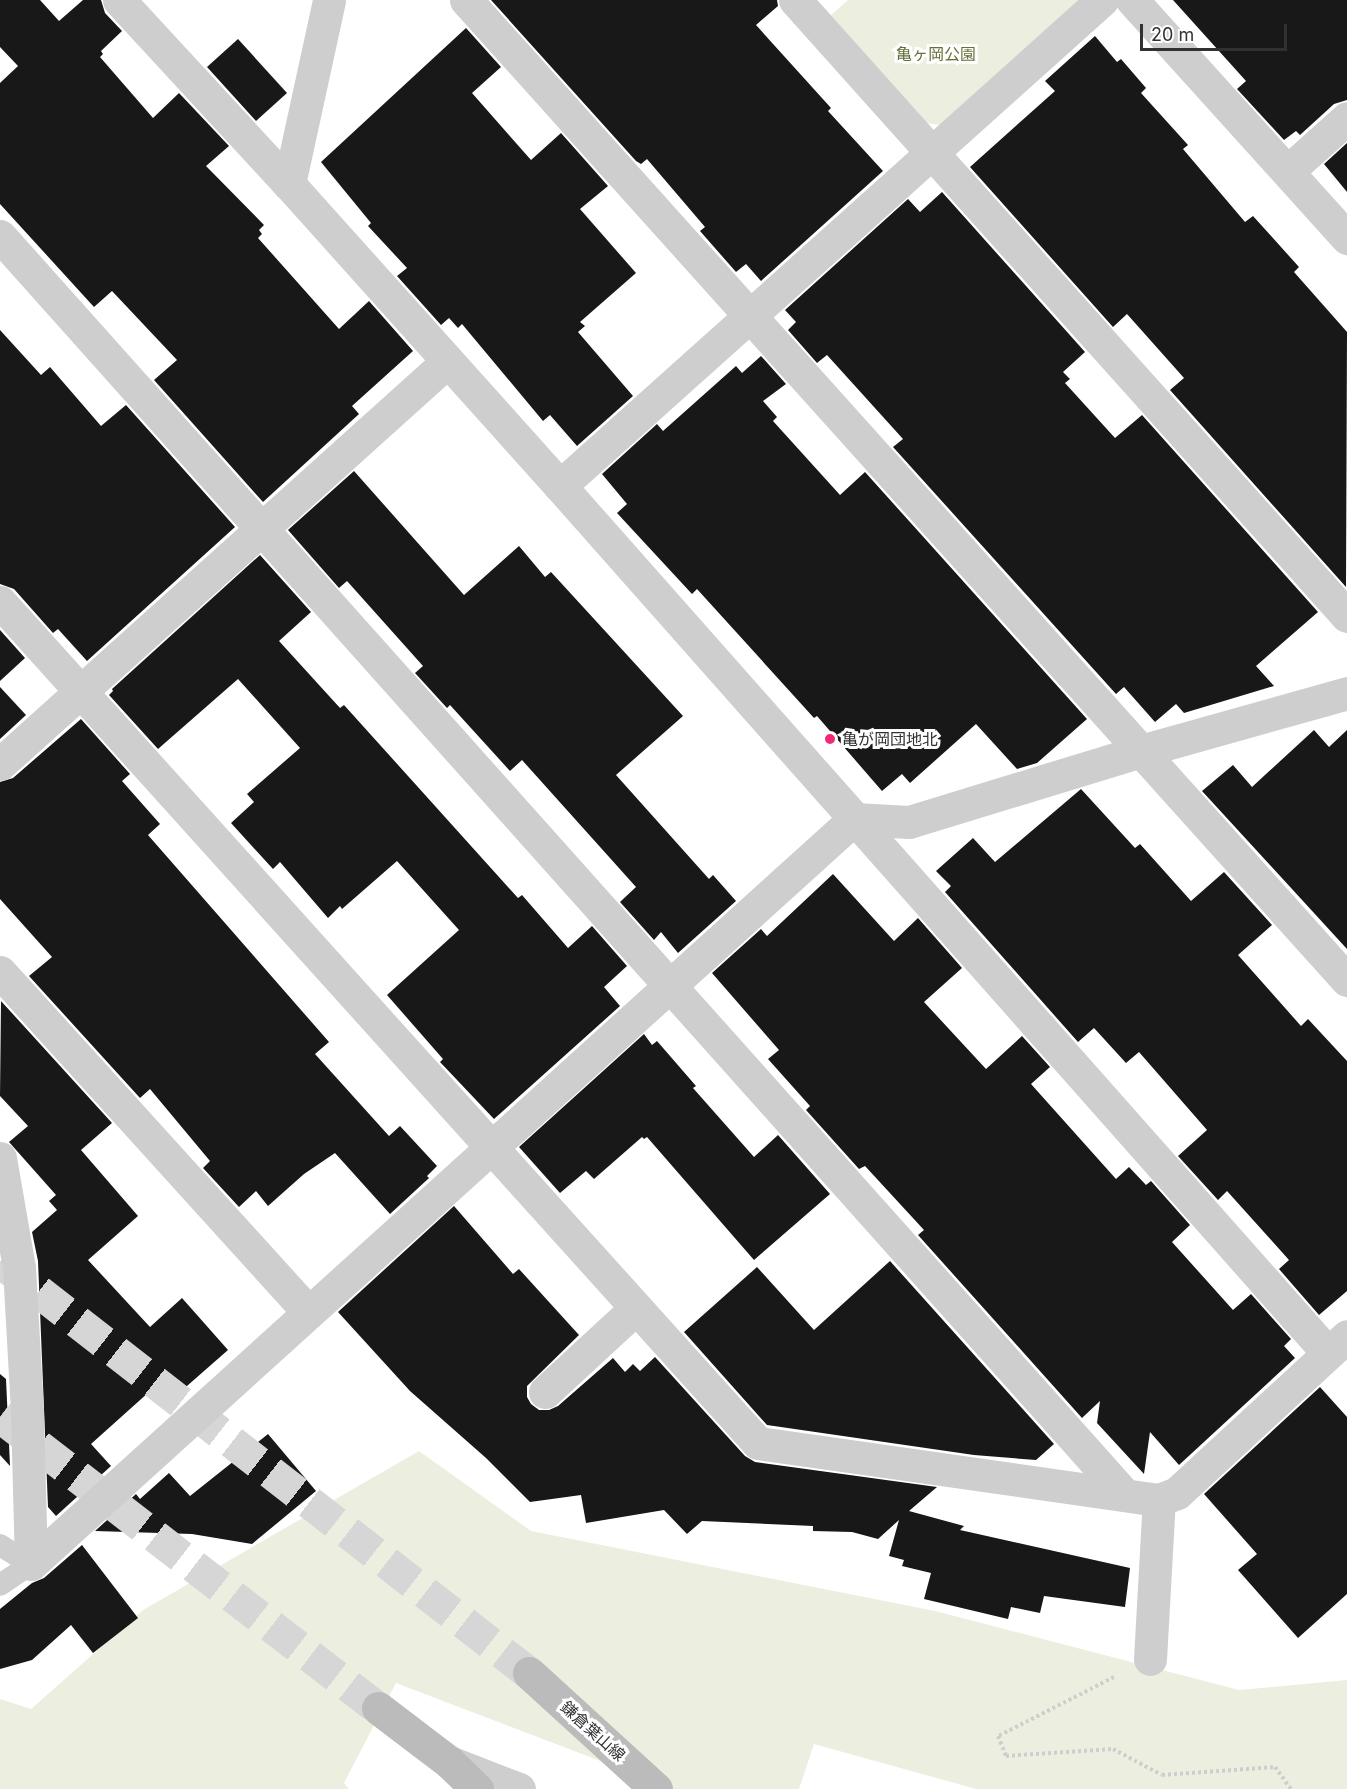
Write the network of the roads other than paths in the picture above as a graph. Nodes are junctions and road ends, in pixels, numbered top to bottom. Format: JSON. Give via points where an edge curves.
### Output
{"nodes":[{"id":1,"x":119,"y":0,"type":"edge"},
{"id":2,"x":329,"y":0,"type":"edge"},
{"id":3,"x":466,"y":0,"type":"edge"},
{"id":4,"x":795,"y":0,"type":"edge"},
{"id":5,"x":1102,"y":0,"type":"edge"},
{"id":6,"x":1132,"y":0,"type":"edge"},
{"id":7,"x":1347,"y":118,"type":"edge"},
{"id":8,"x":932,"y":153,"type":"junction"},
{"id":9,"x":1288,"y":171,"type":"junction"},
{"id":10,"x":289,"y":184,"type":"junction"},
{"id":11,"x":0,"y":236,"type":"edge"},
{"id":12,"x":1347,"y":238,"type":"edge"},
{"id":13,"x":749,"y":316,"type":"junction"},
{"id":14,"x":447,"y":362,"type":"junction"},
{"id":15,"x":560,"y":486,"type":"junction"},
{"id":16,"x":261,"y":528,"type":"junction"},
{"id":17,"x":0,"y":602,"type":"edge"},
{"id":18,"x":1347,"y":616,"type":"edge"},
{"id":19,"x":80,"y":692,"type":"junction"},
{"id":20,"x":1347,"y":693,"type":"edge"},
{"id":21,"x":1141,"y":751,"type":"junction"},
{"id":22,"x":0,"y":764,"type":"edge"},
{"id":23,"x":854,"y":819,"type":"junction"},
{"id":24,"x":0,"y":972,"type":"edge"},
{"id":25,"x":1347,"y":980,"type":"edge"},
{"id":26,"x":670,"y":986,"type":"junction"},
{"id":27,"x":492,"y":1147,"type":"junction"},
{"id":28,"x":0,"y":1158,"type":"edge"},
{"id":29,"x":636,"y":1308,"type":"junction"},
{"id":30,"x":308,"y":1312,"type":"junction"},
{"id":31,"x":1338,"y":1344,"type":"edge"},
{"id":32,"x":545,"y":1392,"type":"dead end"},
{"id":33,"x":1125,"y":1495,"type":"junction"},
{"id":34,"x":1159,"y":1500,"type":"junction"},
{"id":35,"x":0,"y":1545,"type":"edge"},
{"id":36,"x":31,"y":1564,"type":"junction"},
{"id":37,"x":0,"y":1585,"type":"edge"},
{"id":38,"x":1150,"y":1659,"type":"road end"},
{"id":39,"x":529,"y":1673,"type":"tunnel mouth"},
{"id":40,"x":378,"y":1708,"type":"tunnel mouth"},
{"id":41,"x":449,"y":1762,"type":"junction"},
{"id":42,"x":477,"y":1789,"type":"edge"},
{"id":43,"x":519,"y":1789,"type":"edge"},
{"id":44,"x":656,"y":1789,"type":"edge"}],
"edges":[{"from":1,"to":10,"type":"street"},
{"from":2,"to":10,"type":"street"},
{"from":3,"to":13,"type":"street"},
{"from":4,"to":8,"type":"street"},
{"from":5,"to":8,"type":"street"},
{"from":6,"to":9,"type":"street"},
{"from":7,"to":9,"type":"street"},
{"from":8,"to":13,"type":"street"},
{"from":8,"to":18,"type":"street"},
{"from":9,"to":12,"type":"street"},
{"from":10,"to":14,"type":"street"},
{"from":11,"to":16,"type":"street"},
{"from":13,"to":15,"type":"street"},
{"from":13,"to":21,"type":"street"},
{"from":14,"to":15,"type":"street"},
{"from":14,"to":16,"type":"street"},
{"from":15,"to":23,"type":"street"},
{"from":16,"to":19,"type":"street"},
{"from":16,"to":26,"type":"street"},
{"from":17,"to":19,"type":"street"},
{"from":19,"to":22,"type":"street"},
{"from":19,"to":27,"type":"street"},
{"from":20,"to":21,"type":"street"},
{"from":21,"to":23,"type":"street","via":[[909,822]]},
{"from":21,"to":25,"type":"street"},
{"from":23,"to":26,"type":"street"},
{"from":23,"to":31,"type":"street"},
{"from":24,"to":30,"type":"street"},
{"from":26,"to":27,"type":"street"},
{"from":26,"to":33,"type":"street"},
{"from":27,"to":29,"type":"street"},
{"from":27,"to":30,"type":"street"},
{"from":28,"to":36,"type":"street","via":[[19,1268]]},
{"from":29,"to":32,"type":"street"},
{"from":29,"to":33,"type":"street","via":[[758,1443]]},
{"from":30,"to":36,"type":"street"},
{"from":31,"to":34,"type":"street","via":[[1177,1493]]},
{"from":33,"to":34,"type":"street"},
{"from":34,"to":38,"type":"street"},
{"from":35,"to":36,"type":"lane"},
{"from":36,"to":37,"type":"lane"},
{"from":39,"to":44,"type":"main road","name":"鎌倉葉山線"},
{"from":40,"to":41,"type":"main road"},
{"from":41,"to":42,"type":"main road"},
{"from":41,"to":43,"type":"street"}]}
